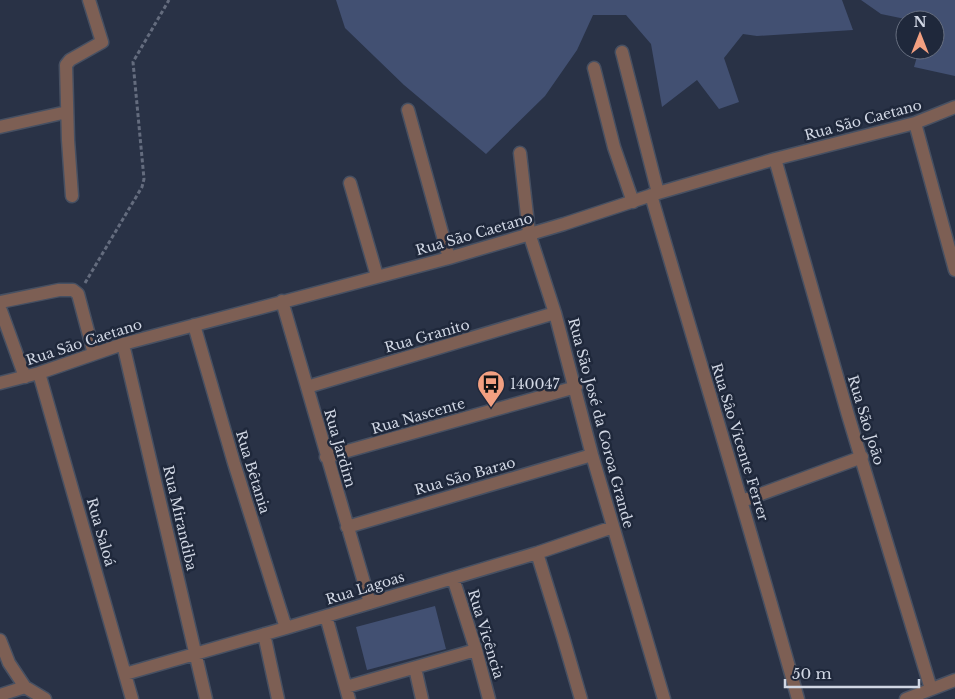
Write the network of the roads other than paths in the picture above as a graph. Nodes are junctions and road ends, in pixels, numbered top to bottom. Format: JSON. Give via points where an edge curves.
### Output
{"nodes":[{"id":1,"x":89,"y":0,"type":"edge"},
{"id":2,"x":622,"y":52,"type":"dead end"},
{"id":3,"x":594,"y":68,"type":"dead end"},
{"id":4,"x":955,"y":107,"type":"edge"},
{"id":5,"x":408,"y":110,"type":"dead end"},
{"id":6,"x":67,"y":112,"type":"junction"},
{"id":7,"x":915,"y":123,"type":"junction"},
{"id":8,"x":0,"y":126,"type":"edge"},
{"id":9,"x":520,"y":153,"type":"dead end"},
{"id":10,"x":775,"y":159,"type":"junction"},
{"id":11,"x":350,"y":183,"type":"dead end"},
{"id":12,"x":654,"y":194,"type":"junction"},
{"id":13,"x":72,"y":196,"type":"dead end"},
{"id":14,"x":633,"y":202,"type":"junction"},
{"id":15,"x":529,"y":233,"type":"junction"},
{"id":16,"x":448,"y":258,"type":"junction"},
{"id":17,"x":955,"y":270,"type":"edge"},
{"id":18,"x":377,"y":276,"type":"junction"},
{"id":19,"x":282,"y":301,"type":"junction"},
{"id":20,"x":0,"y":302,"type":"edge"},
{"id":21,"x":0,"y":308,"type":"edge"},
{"id":22,"x":556,"y":313,"type":"junction"},
{"id":23,"x":194,"y":325,"type":"junction"},
{"id":24,"x":123,"y":344,"type":"junction"},
{"id":25,"x":94,"y":354,"type":"junction"},
{"id":26,"x":39,"y":373,"type":"junction"},
{"id":27,"x":25,"y":377,"type":"junction"},
{"id":28,"x":0,"y":383,"type":"edge"},
{"id":29,"x":307,"y":387,"type":"junction"},
{"id":30,"x":576,"y":387,"type":"junction"},
{"id":31,"x":592,"y":455,"type":"junction"},
{"id":32,"x":326,"y":457,"type":"junction"},
{"id":33,"x":862,"y":457,"type":"junction"},
{"id":34,"x":742,"y":500,"type":"junction"},
{"id":35,"x":347,"y":527,"type":"junction"},
{"id":36,"x":613,"y":527,"type":"junction"},
{"id":37,"x":537,"y":553,"type":"junction"},
{"id":38,"x":453,"y":578,"type":"junction"},
{"id":39,"x":370,"y":602,"type":"junction"},
{"id":40,"x":326,"y":616,"type":"junction"},
{"id":41,"x":286,"y":628,"type":"junction"},
{"id":42,"x":264,"y":634,"type":"junction"},
{"id":43,"x":0,"y":640,"type":"edge"},
{"id":44,"x":476,"y":650,"type":"junction"},
{"id":45,"x":195,"y":653,"type":"junction"},
{"id":46,"x":415,"y":668,"type":"junction"},
{"id":47,"x":125,"y":674,"type":"junction"},
{"id":48,"x":955,"y":680,"type":"edge"},
{"id":49,"x":25,"y":687,"type":"junction"},
{"id":50,"x":347,"y":693,"type":"edge"},
{"id":51,"x":925,"y":693,"type":"edge"},
{"id":52,"x":1,"y":694,"type":"edge"},
{"id":53,"x":45,"y":699,"type":"edge"},
{"id":54,"x":132,"y":699,"type":"edge"},
{"id":55,"x":206,"y":699,"type":"edge"},
{"id":56,"x":278,"y":699,"type":"edge"},
{"id":57,"x":422,"y":699,"type":"edge"},
{"id":58,"x":489,"y":699,"type":"edge"},
{"id":59,"x":581,"y":699,"type":"edge"},
{"id":60,"x":664,"y":699,"type":"edge"},
{"id":61,"x":798,"y":699,"type":"edge"},
{"id":62,"x":906,"y":699,"type":"edge"}],
"edges":[{"from":1,"to":6,"type":"street","via":[[102,40],[101,44],[67,62]]},
{"from":2,"to":12,"type":"street","name":"Rua Sâo Vicente Ferrer"},
{"from":3,"to":14,"type":"street","via":[[614,147]]},
{"from":4,"to":7,"type":"street","name":"Rua São Caetano"},
{"from":5,"to":16,"type":"street"},
{"from":6,"to":8,"type":"street"},
{"from":6,"to":13,"type":"street"},
{"from":7,"to":10,"type":"street","name":"Rua São Caetano"},
{"from":7,"to":17,"type":"street"},
{"from":9,"to":15,"type":"street","name":"Rua São José da Coroa Grande"},
{"from":10,"to":12,"type":"street","name":"Rua São Caetano"},
{"from":10,"to":33,"type":"street","name":"Rua São João"},
{"from":11,"to":18,"type":"street"},
{"from":12,"to":14,"type":"street","name":"Rua São Caetano"},
{"from":12,"to":34,"type":"street","name":"Rua Sâo Vicente Ferrer"},
{"from":14,"to":15,"type":"street","name":"Rua São Caetano"},
{"from":15,"to":16,"type":"street","name":"Rua São Caetano"},
{"from":15,"to":22,"type":"street","name":"Rua São José da Coroa Grande"},
{"from":16,"to":18,"type":"street","name":"Rua São Caetano"},
{"from":18,"to":19,"type":"street","name":"Rua São Caetano"},
{"from":19,"to":23,"type":"street","name":"Rua São Caetano"},
{"from":19,"to":29,"type":"street","name":"Rua Jardim"},
{"from":20,"to":25,"type":"street","via":[[73,290],[78,294]]},
{"from":21,"to":27,"type":"street"},
{"from":22,"to":29,"type":"street","name":"Rua Granito"},
{"from":22,"to":30,"type":"street","name":"Rua São José da Coroa Grande"},
{"from":23,"to":24,"type":"street","name":"Rua São Caetano"},
{"from":23,"to":41,"type":"street","name":"Rua Bêtania"},
{"from":24,"to":25,"type":"street","name":"Rua São Caetano"},
{"from":24,"to":45,"type":"street","name":"Rua Mirandiba"},
{"from":25,"to":26,"type":"street","name":"Rua São Caetano"},
{"from":26,"to":27,"type":"street","name":"Rua São Caetano"},
{"from":26,"to":47,"type":"street","name":"Rua Saloá"},
{"from":27,"to":28,"type":"street","name":"Rua São Caetano"},
{"from":29,"to":32,"type":"street","name":"Rua Jardim"},
{"from":30,"to":31,"type":"street","name":"Rua São José da Coroa Grande"},
{"from":30,"to":32,"type":"street","name":"Rua Nascente"},
{"from":31,"to":35,"type":"street","name":"Rua São Barao"},
{"from":31,"to":36,"type":"street","name":"Rua São José da Coroa Grande"},
{"from":32,"to":35,"type":"street","name":"Rua Jardim"},
{"from":33,"to":34,"type":"street"},
{"from":33,"to":51,"type":"street","name":"Rua São João"},
{"from":34,"to":61,"type":"street","name":"Rua Sâo Vicente Ferrer"},
{"from":35,"to":39,"type":"street","name":"Rua Jardim"},
{"from":36,"to":37,"type":"street","name":"Rua Lagoas"},
{"from":36,"to":60,"type":"street","name":"Rua São José da Coroa Grande"},
{"from":37,"to":38,"type":"street","name":"Rua Lagoas"},
{"from":37,"to":59,"type":"street"},
{"from":38,"to":39,"type":"street","name":"Rua Lagoas"},
{"from":38,"to":44,"type":"street","name":"Rua Vicência"},
{"from":39,"to":40,"type":"street","name":"Rua Lagoas"},
{"from":40,"to":41,"type":"street","name":"Rua Lagoas"},
{"from":40,"to":50,"type":"street"},
{"from":41,"to":42,"type":"street","name":"Rua Lagoas"},
{"from":42,"to":45,"type":"street","name":"Rua Lagoas"},
{"from":42,"to":56,"type":"street"},
{"from":43,"to":49,"type":"street","via":[[9,663]]},
{"from":44,"to":46,"type":"street"},
{"from":44,"to":58,"type":"street","name":"Rua Vicência"},
{"from":45,"to":47,"type":"street","name":"Rua Lagoas"},
{"from":45,"to":55,"type":"street","name":"Rua Mirandiba"},
{"from":46,"to":50,"type":"street"},
{"from":46,"to":57,"type":"street"},
{"from":47,"to":54,"type":"street","name":"Rua Saloá"},
{"from":48,"to":51,"type":"street"},
{"from":49,"to":52,"type":"street"},
{"from":49,"to":53,"type":"street"},
{"from":51,"to":62,"type":"street"}]}
